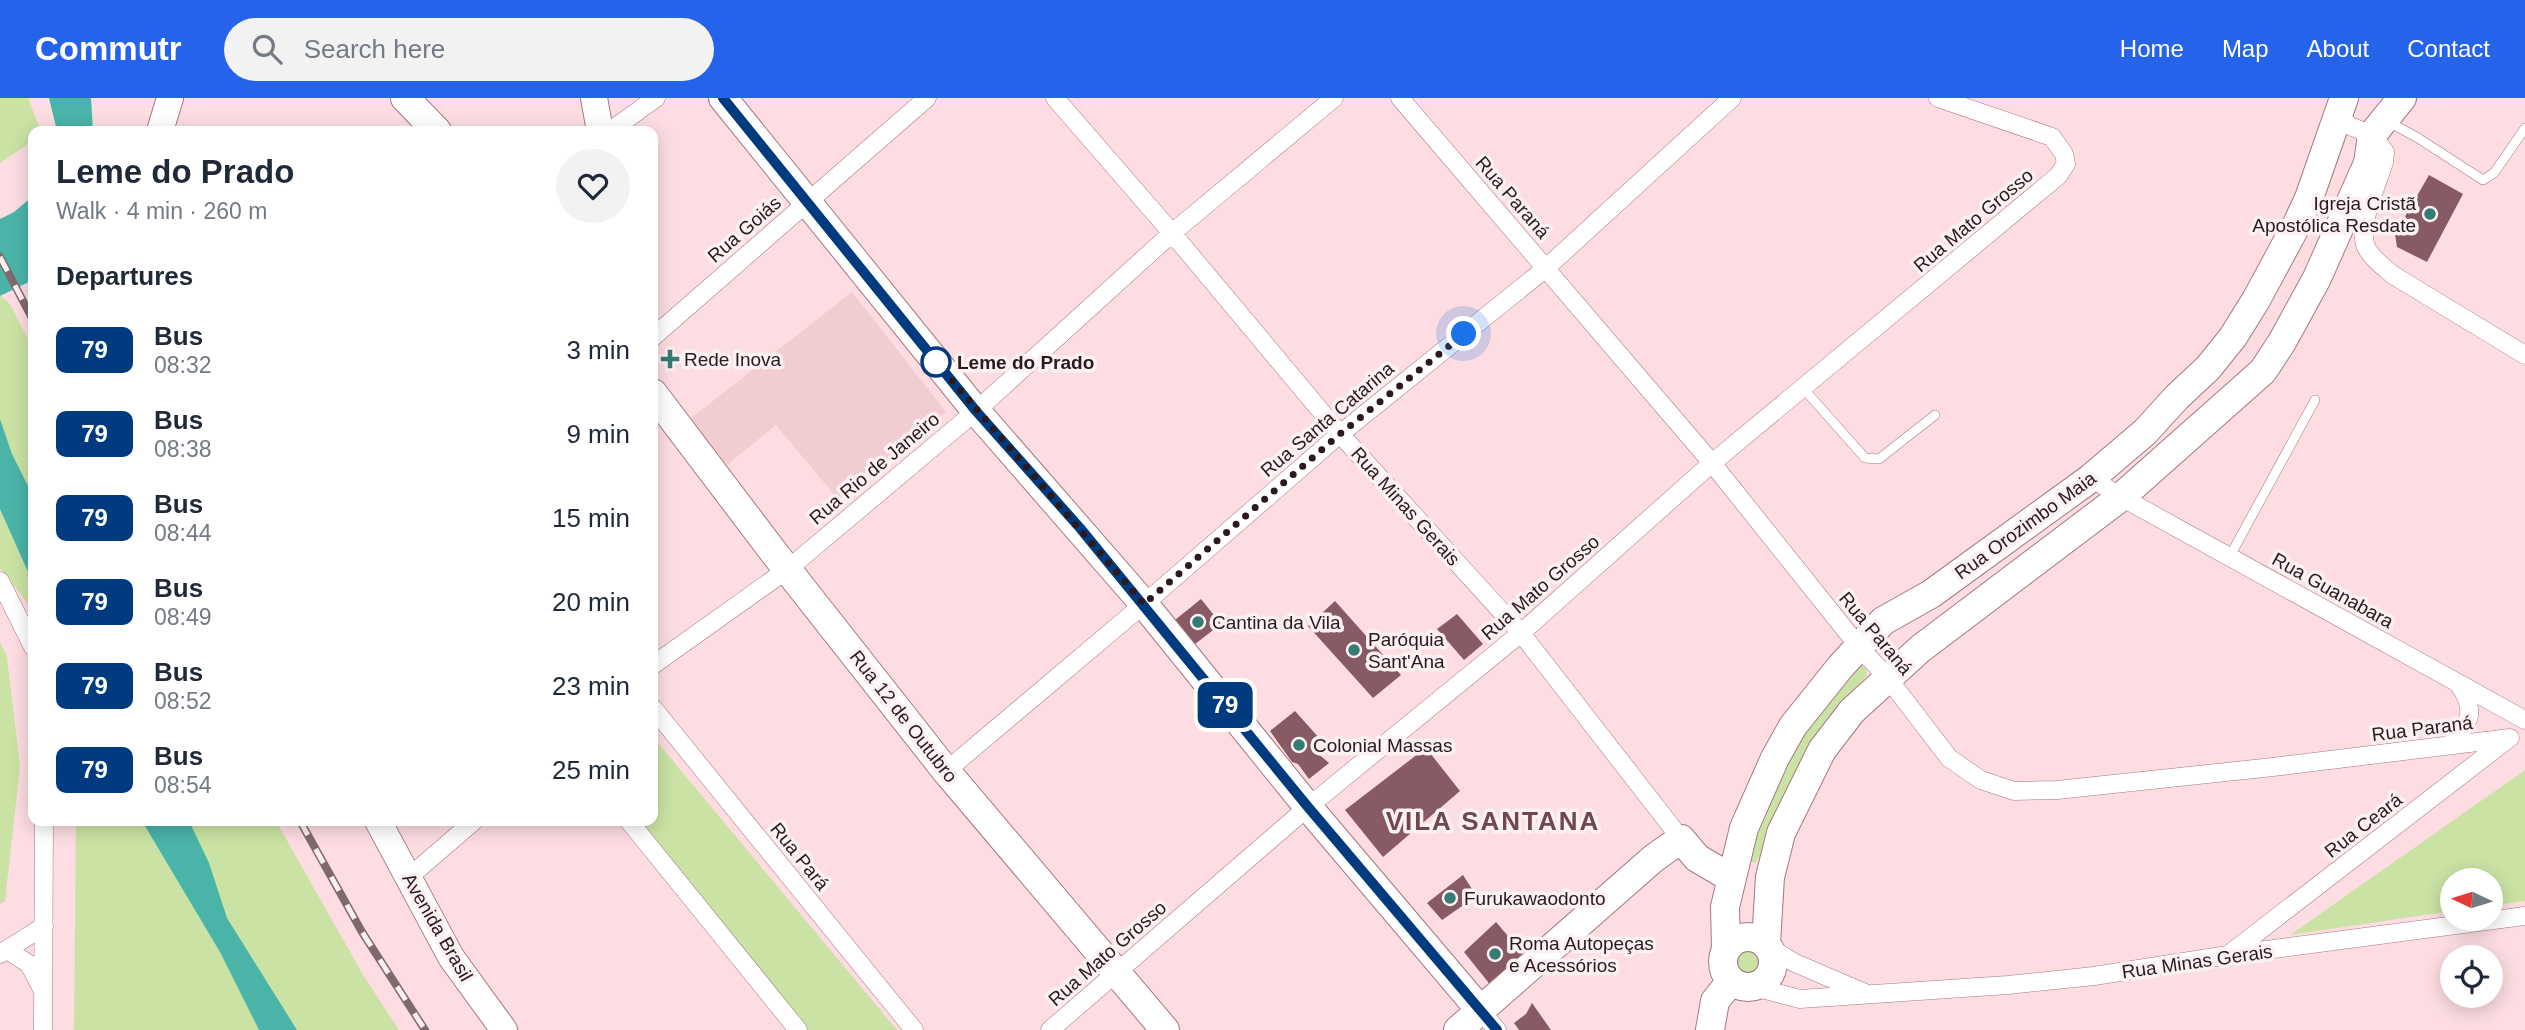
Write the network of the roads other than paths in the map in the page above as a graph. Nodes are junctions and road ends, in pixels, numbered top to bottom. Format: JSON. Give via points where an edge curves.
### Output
{"nodes":[{"id":1,"x":170,"y":98,"type":"edge"},
{"id":2,"x":405,"y":98,"type":"edge"},
{"id":3,"x":594,"y":98,"type":"edge"},
{"id":4,"x":656,"y":98,"type":"edge"},
{"id":5,"x":723,"y":98,"type":"edge"},
{"id":6,"x":927,"y":98,"type":"edge"},
{"id":7,"x":1055,"y":98,"type":"edge"},
{"id":8,"x":1334,"y":98,"type":"edge"},
{"id":9,"x":1400,"y":98,"type":"edge"},
{"id":10,"x":1732,"y":98,"type":"edge"},
{"id":11,"x":1938,"y":98,"type":"edge"},
{"id":12,"x":2402,"y":98,"type":"edge"},
{"id":13,"x":2340,"y":106,"type":"edge"},
{"id":14,"x":162,"y":126,"type":"edge"},
{"id":15,"x":432,"y":126,"type":"edge"},
{"id":16,"x":599,"y":126,"type":"edge"},
{"id":17,"x":617,"y":126,"type":"edge"},
{"id":18,"x":2378,"y":128,"type":"junction"},
{"id":19,"x":2525,"y":128,"type":"edge"},
{"id":20,"x":807,"y":203,"type":"junction"},
{"id":21,"x":1172,"y":233,"type":"junction"},
{"id":22,"x":1546,"y":268,"type":"junction"},
{"id":23,"x":658,"y":333,"type":"edge"},
{"id":24,"x":2525,"y":355,"type":"edge"},
{"id":25,"x":1803,"y":388,"type":"junction"},
{"id":26,"x":658,"y":400,"type":"edge"},
{"id":27,"x":2315,"y":400,"type":"dead end"},
{"id":28,"x":976,"y":411,"type":"junction"},
{"id":29,"x":1935,"y":415,"type":"dead end"},
{"id":30,"x":1340,"y":434,"type":"junction"},
{"id":31,"x":1712,"y":463,"type":"junction"},
{"id":32,"x":2091,"y":478,"type":"junction"},
{"id":33,"x":2121,"y":496,"type":"junction"},
{"id":34,"x":2230,"y":556,"type":"junction"},
{"id":35,"x":788,"y":569,"type":"junction"},
{"id":36,"x":0,"y":581,"type":"edge"},
{"id":37,"x":1144,"y":604,"type":"junction"},
{"id":38,"x":1521,"y":633,"type":"junction"},
{"id":39,"x":28,"y":637,"type":"edge"},
{"id":40,"x":1859,"y":647,"type":"junction"},
{"id":41,"x":658,"y":661,"type":"edge"},
{"id":42,"x":1887,"y":677,"type":"junction"},
{"id":43,"x":2458,"y":683,"type":"junction"},
{"id":44,"x":658,"y":714,"type":"edge"},
{"id":45,"x":2525,"y":720,"type":"edge"},
{"id":46,"x":2517,"y":734,"type":"edge"},
{"id":47,"x":2449,"y":745,"type":"junction"},
{"id":48,"x":946,"y":771,"type":"junction"},
{"id":49,"x":1308,"y":807,"type":"junction"},
{"id":50,"x":44,"y":826,"type":"edge"},
{"id":51,"x":381,"y":826,"type":"edge"},
{"id":52,"x":468,"y":826,"type":"edge"},
{"id":53,"x":633,"y":826,"type":"edge"},
{"id":54,"x":1681,"y":839,"type":"junction"},
{"id":55,"x":409,"y":877,"type":"junction"},
{"id":56,"x":1770,"y":877,"type":"junction"},
{"id":57,"x":1731,"y":878,"type":"junction"},
{"id":58,"x":2525,"y":916,"type":"edge"},
{"id":59,"x":44,"y":926,"type":"junction"},
{"id":60,"x":1768,"y":946,"type":"junction"},
{"id":61,"x":1726,"y":949,"type":"junction"},
{"id":62,"x":3,"y":952,"type":"edge"},
{"id":63,"x":2228,"y":955,"type":"junction"},
{"id":64,"x":1117,"y":973,"type":"junction"},
{"id":65,"x":1742,"y":984,"type":"junction"},
{"id":66,"x":43,"y":991,"type":"junction"},
{"id":67,"x":1868,"y":995,"type":"junction"},
{"id":68,"x":1489,"y":1021,"type":"edge"},
{"id":69,"x":43,"y":1030,"type":"edge"},
{"id":70,"x":504,"y":1030,"type":"edge"},
{"id":71,"x":798,"y":1030,"type":"edge"},
{"id":72,"x":914,"y":1030,"type":"edge"},
{"id":73,"x":1050,"y":1030,"type":"edge"},
{"id":74,"x":1165,"y":1030,"type":"edge"},
{"id":75,"x":1458,"y":1030,"type":"edge"},
{"id":76,"x":1710,"y":1030,"type":"edge"}],
"edges":[{"from":1,"to":14,"type":"main road"},
{"from":2,"to":15,"type":"main road"},
{"from":3,"to":16,"type":"main road"},
{"from":4,"to":17,"type":"street"},
{"from":5,"to":20,"type":"main road"},
{"from":6,"to":20,"type":"street","name":"Rua Goiás"},
{"from":7,"to":21,"type":"street","name":"Rua Minas Gerais"},
{"from":8,"to":21,"type":"street","name":"Rua Rio de Janeiro"},
{"from":9,"to":22,"type":"street","name":"Rua Paraná"},
{"from":10,"to":22,"type":"street","name":"Rua Santa Catarina"},
{"from":11,"to":25,"type":"street","name":"Rua Mato Grosso","via":[[2052,137],[2066,164],[2059,176]]},
{"from":12,"to":18,"type":"main road"},
{"from":13,"to":18,"type":"street","via":[[2350,126]]},
{"from":13,"to":32,"type":"main road","name":"Rua Orozimbo Maia","via":[[2301,215],[2233,337],[2145,432]]},
{"from":18,"to":19,"type":"lane","via":[[2418,138],[2483,180],[2494,173]]},
{"from":18,"to":24,"type":"street","via":[[2385,152],[2365,222],[2366,247],[2393,275]]},
{"from":18,"to":33,"type":"main road","name":"Rua Orozimbo Maia","via":[[2368,163],[2317,278],[2263,371]]},
{"from":20,"to":23,"type":"street","name":"Rua Goiás"},
{"from":20,"to":28,"type":"main road"},
{"from":21,"to":28,"type":"street","name":"Rua Rio de Janeiro"},
{"from":21,"to":30,"type":"street","name":"Rua Minas Gerais"},
{"from":22,"to":30,"type":"street","name":"Rua Santa Catarina"},
{"from":22,"to":31,"type":"street","name":"Rua Paraná"},
{"from":25,"to":29,"type":"lane","via":[[1865,458],[1879,460]]},
{"from":25,"to":31,"type":"street","name":"Rua Mato Grosso"},
{"from":26,"to":35,"type":"main road","name":"Rua 12 de Outubro"},
{"from":27,"to":34,"type":"lane"},
{"from":28,"to":35,"type":"street","name":"Rua Rio de Janeiro"},
{"from":28,"to":37,"type":"main road"},
{"from":30,"to":37,"type":"street","name":"Rua Santa Catarina"},
{"from":30,"to":38,"type":"street","name":"Rua Minas Gerais"},
{"from":31,"to":38,"type":"street","name":"Rua Mato Grosso"},
{"from":31,"to":40,"type":"street","name":"Rua Paraná"},
{"from":32,"to":33,"type":"street","name":"Rua Guanabara"},
{"from":32,"to":40,"type":"main road","name":"Rua Orozimbo Maia","via":[[1931,594],[1883,621]]},
{"from":33,"to":34,"type":"street","name":"Rua Guanabara"},
{"from":33,"to":42,"type":"main road","name":"Rua Orozimbo Maia"},
{"from":34,"to":43,"type":"street","name":"Rua Guanabara"},
{"from":35,"to":41,"type":"street","name":"Rua Rio de Janeiro"},
{"from":35,"to":48,"type":"main road","name":"Rua 12 de Outubro"},
{"from":36,"to":39,"type":"street"},
{"from":37,"to":48,"type":"street","name":"Rua Santa Catarina"},
{"from":37,"to":49,"type":"main road"},
{"from":38,"to":49,"type":"street","name":"Rua Mato Grosso"},
{"from":38,"to":54,"type":"street","name":"Rua Minas Gerais"},
{"from":40,"to":42,"type":"street","name":"Rua Paraná"},
{"from":40,"to":57,"type":"main road","name":"Rua Orozimbo Maia","via":[[1793,726],[1775,758],[1744,828]]},
{"from":42,"to":47,"type":"street","name":"Rua Paraná","via":[[1949,758],[1981,780],[2014,791],[2057,790]]},
{"from":42,"to":56,"type":"main road","name":"Rua Orozimbo Maia","via":[[1852,711],[1822,750],[1781,833]]},
{"from":43,"to":45,"type":"street","name":"Rua Guanabara"},
{"from":43,"to":47,"type":"street","via":[[2469,698],[2469,714],[2467,727]]},
{"from":44,"to":72,"type":"street","name":"Rua Pará"},
{"from":46,"to":47,"type":"street","name":"Rua Paraná"},
{"from":46,"to":63,"type":"street","name":"Rua Ceará"},
{"from":48,"to":64,"type":"main road","name":"Rua 12 de Outubro"},
{"from":49,"to":64,"type":"street","name":"Rua Mato Grosso"},
{"from":49,"to":68,"type":"main road"},
{"from":50,"to":59,"type":"street"},
{"from":51,"to":55,"type":"main road","name":"Avenida Brasil"},
{"from":52,"to":55,"type":"street"},
{"from":53,"to":71,"type":"street"},
{"from":54,"to":57,"type":"main road","name":"Rua Minas Gerais","via":[[1697,858]]},
{"from":54,"to":68,"type":"main road","via":[[1654,858]]},
{"from":55,"to":70,"type":"main road","name":"Avenida Brasil","via":[[451,957]]},
{"from":56,"to":57,"type":"main road"},
{"from":56,"to":60,"type":"main road","name":"Rua Orozimbo Maia"},
{"from":57,"to":61,"type":"main road","name":"Rua Orozimbo Maia","via":[[1725,906]]},
{"from":58,"to":63,"type":"street","name":"Rua Minas Gerais"},
{"from":59,"to":62,"type":"street"},
{"from":59,"to":66,"type":"street"},
{"from":60,"to":61,"type":"main road","via":[[1748,936]]},
{"from":60,"to":65,"type":"main road","via":[[1774,964],[1768,979]]},
{"from":60,"to":67,"type":"street","name":"Rua Minas Gerais"},
{"from":61,"to":65,"type":"main road","via":[[1723,966]]},
{"from":62,"to":66,"type":"street","via":[[29,964]]},
{"from":63,"to":67,"type":"street","name":"Rua Minas Gerais","via":[[2094,976]]},
{"from":64,"to":73,"type":"street","name":"Rua Mato Grosso"},
{"from":64,"to":74,"type":"main road","name":"Rua 12 de Outubro"},
{"from":65,"to":67,"type":"street","name":"Rua Minas Gerais","via":[[1800,999]]},
{"from":65,"to":76,"type":"main road","via":[[1715,1001]]},
{"from":66,"to":69,"type":"street"},
{"from":68,"to":75,"type":"main road"}]}
